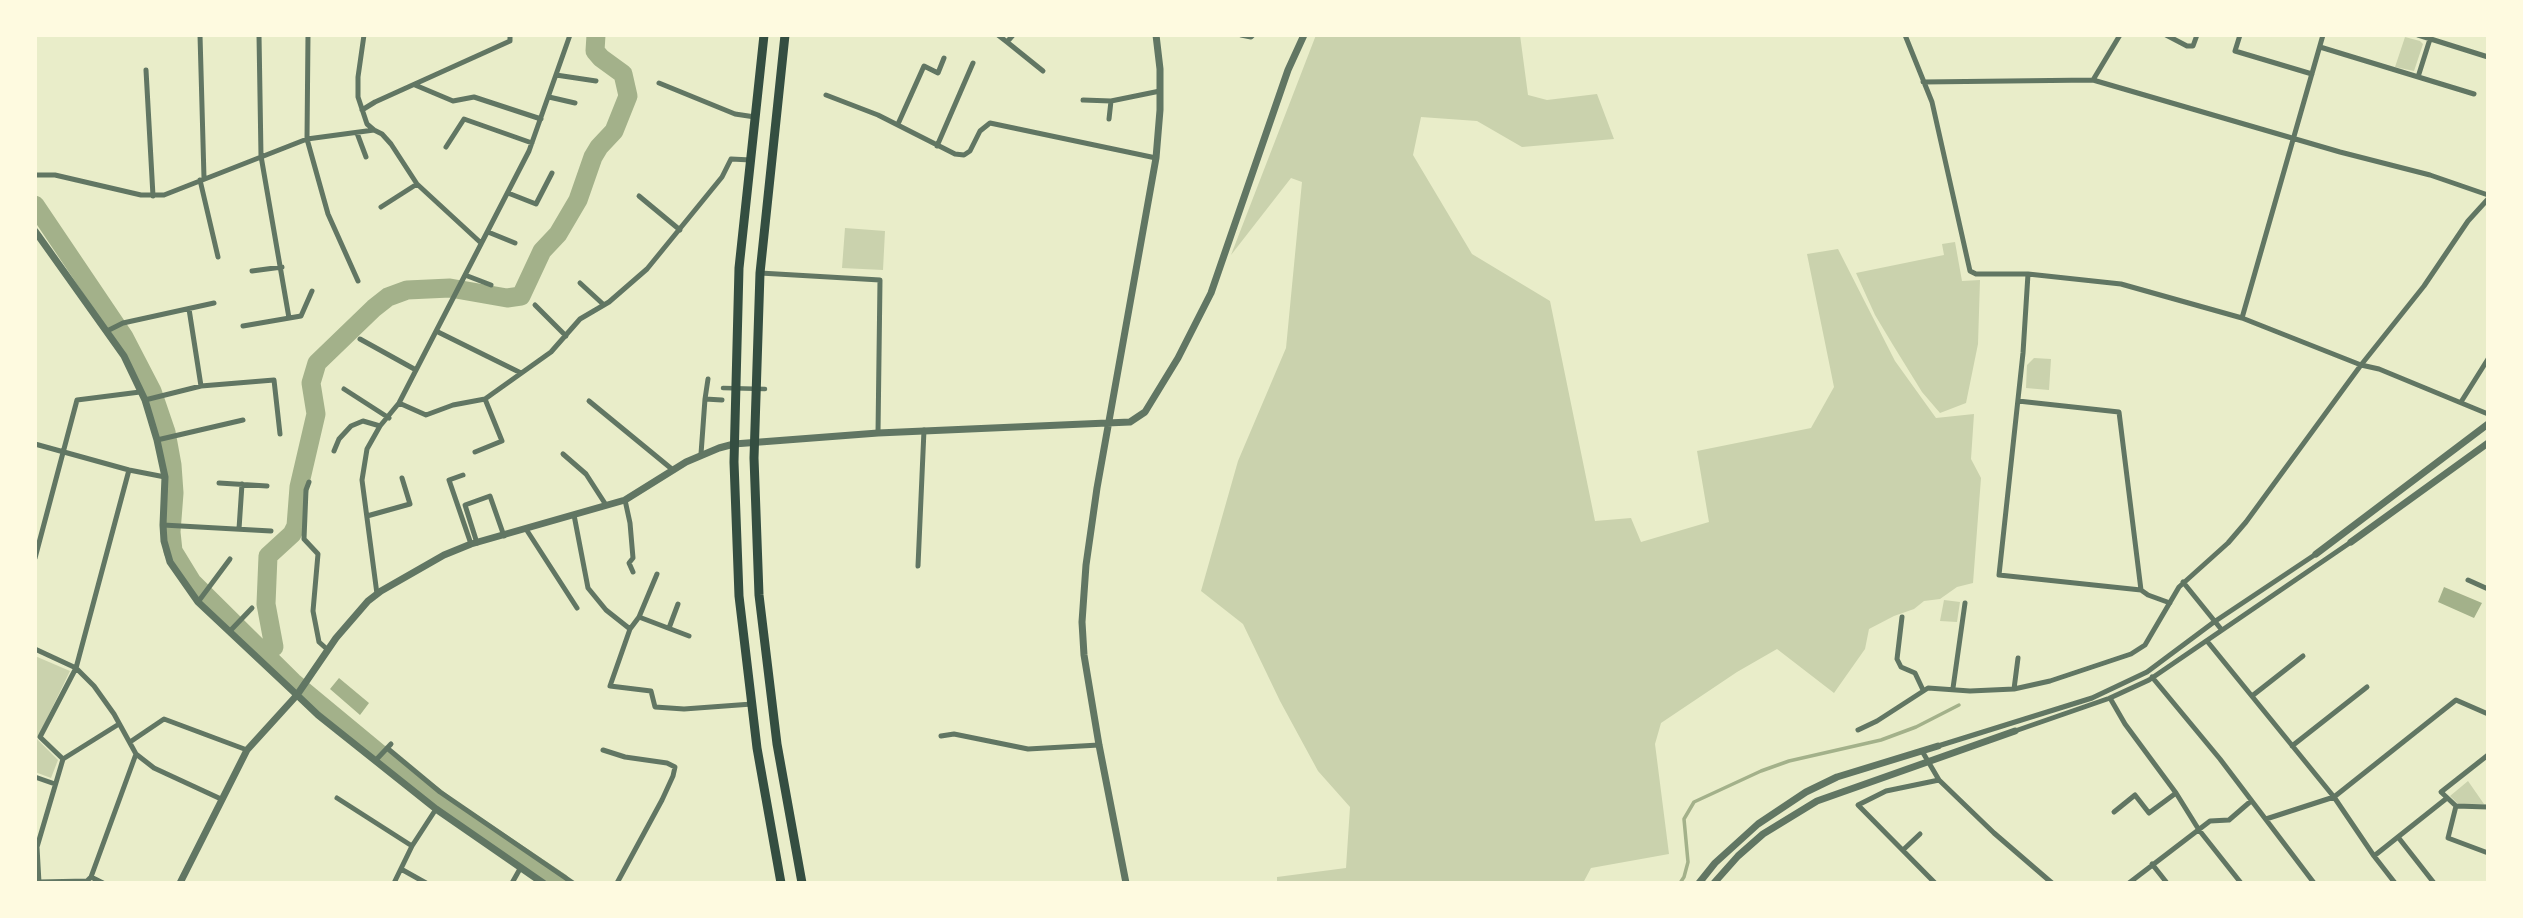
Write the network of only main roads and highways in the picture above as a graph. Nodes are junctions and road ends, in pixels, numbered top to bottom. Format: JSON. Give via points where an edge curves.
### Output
{"nodes":[{"id":1,"x":764,"y":35,"type":"edge"},
{"id":2,"x":785,"y":35,"type":"edge"},
{"id":3,"x":781,"y":883,"type":"edge"},
{"id":4,"x":802,"y":883,"type":"edge"}],
"edges":[{"from":1,"to":3,"type":"highway","via":[[739,268],[734,444],[739,597],[757,747]]},
{"from":2,"to":4,"type":"highway","via":[[761,273],[754,443],[760,595],[777,744]]}]}
